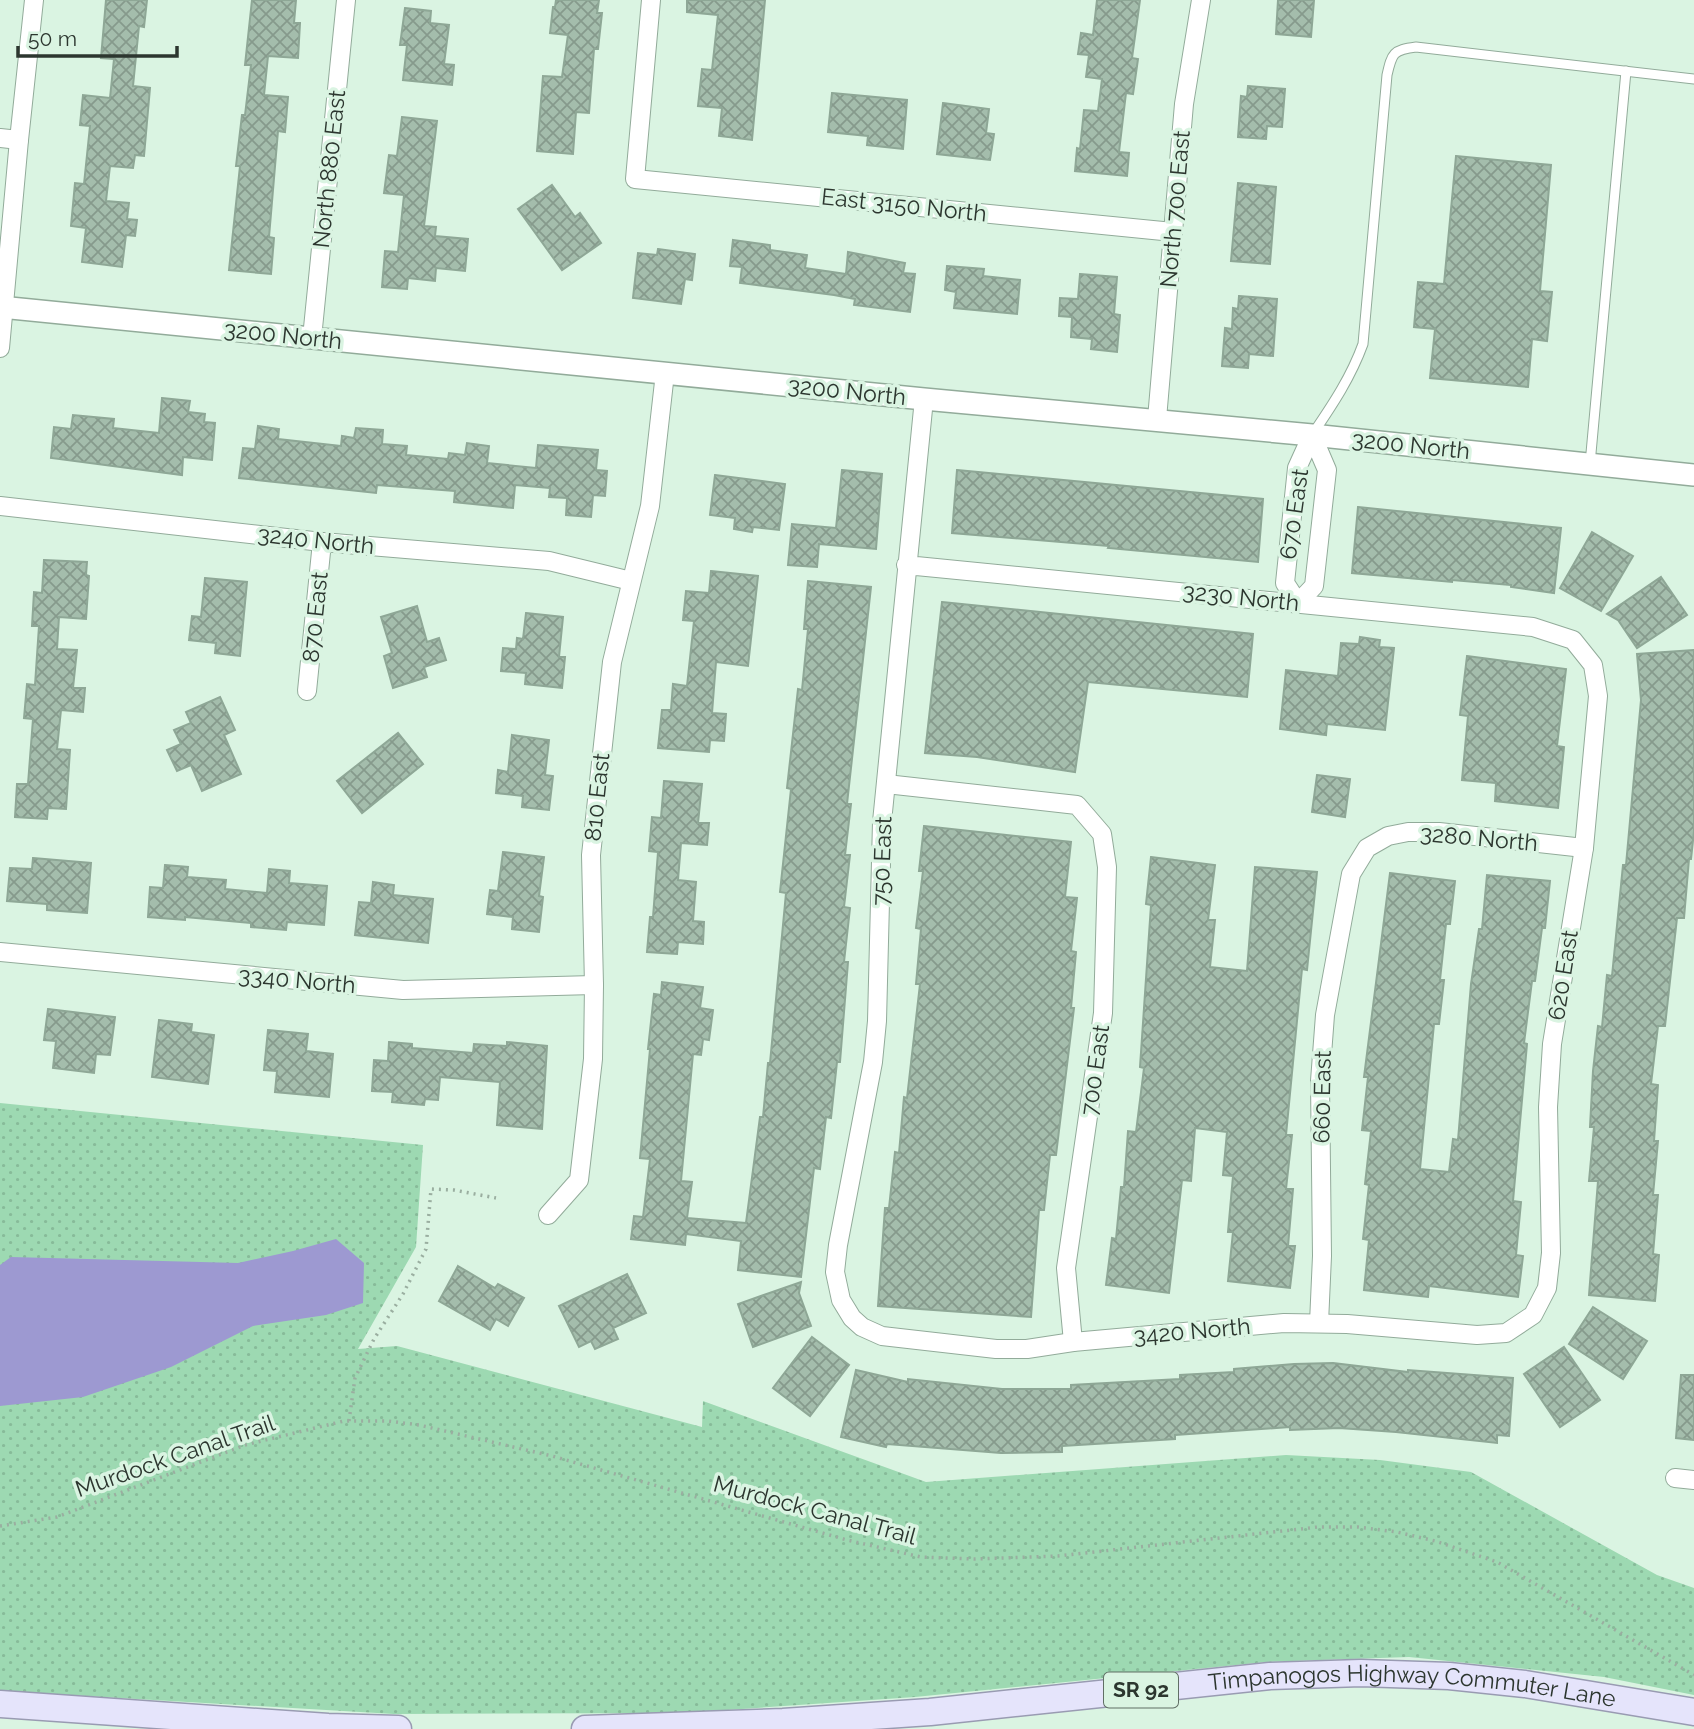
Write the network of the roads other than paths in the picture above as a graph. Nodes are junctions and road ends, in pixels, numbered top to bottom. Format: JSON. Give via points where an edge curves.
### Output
{"nodes":[{"id":1,"x":34,"y":0,"type":"edge"},
{"id":2,"x":346,"y":0,"type":"edge"},
{"id":3,"x":651,"y":0,"type":"edge"},
{"id":4,"x":1201,"y":0,"type":"edge"},
{"id":5,"x":1626,"y":71,"type":"junction"},
{"id":6,"x":1694,"y":79,"type":"edge"},
{"id":7,"x":0,"y":138,"type":"edge"},
{"id":8,"x":19,"y":140,"type":"junction"},
{"id":9,"x":1173,"y":232,"type":"junction"},
{"id":10,"x":2,"y":307,"type":"edge"},
{"id":11,"x":312,"y":338,"type":"junction"},
{"id":12,"x":0,"y":348,"type":"edge"},
{"id":13,"x":665,"y":373,"type":"junction"},
{"id":14,"x":924,"y":399,"type":"junction"},
{"id":15,"x":1157,"y":419,"type":"junction"},
{"id":16,"x":1312,"y":435,"type":"junction"},
{"id":17,"x":1590,"y":464,"type":"junction"},
{"id":18,"x":1694,"y":475,"type":"edge"},
{"id":19,"x":0,"y":506,"type":"edge"},
{"id":20,"x":322,"y":542,"type":"junction"},
{"id":21,"x":906,"y":565,"type":"junction"},
{"id":22,"x":631,"y":581,"type":"junction"},
{"id":23,"x":1298,"y":603,"type":"junction"},
{"id":24,"x":1573,"y":640,"type":"joint"},
{"id":25,"x":307,"y":691,"type":"dead end"},
{"id":26,"x":886,"y":784,"type":"junction"},
{"id":27,"x":1584,"y":848,"type":"junction"},
{"id":28,"x":1351,"y":874,"type":"joint"},
{"id":29,"x":0,"y":951,"type":"edge"},
{"id":30,"x":594,"y":985,"type":"junction"},
{"id":31,"x":548,"y":1214,"type":"dead end"},
{"id":32,"x":1533,"y":1315,"type":"joint"},
{"id":33,"x":852,"y":1318,"type":"joint"},
{"id":34,"x":1319,"y":1322,"type":"junction"},
{"id":35,"x":1073,"y":1342,"type":"junction"},
{"id":36,"x":1675,"y":1478,"type":"dead end"},
{"id":37,"x":1694,"y":1480,"type":"edge"},
{"id":38,"x":0,"y":1704,"type":"edge"},
{"id":39,"x":1694,"y":1713,"type":"edge"},
{"id":40,"x":398,"y":1729,"type":"edge"},
{"id":41,"x":585,"y":1729,"type":"edge"}],
"edges":[{"from":1,"to":8,"type":"street"},
{"from":2,"to":11,"type":"street","name":"North 880 East"},
{"from":3,"to":9,"type":"street","name":"East 3150 North","via":[[635,179]]},
{"from":4,"to":9,"type":"street","name":"North 700 East","via":[[1184,104]]},
{"from":5,"to":6,"type":"lane"},
{"from":5,"to":16,"type":"lane","via":[[1416,47],[1399,49],[1391,57],[1363,344],[1343,389]]},
{"from":5,"to":17,"type":"lane"},
{"from":7,"to":8,"type":"street"},
{"from":8,"to":10,"type":"street"},
{"from":9,"to":15,"type":"street","name":"North 700 East"},
{"from":10,"to":11,"type":"street","name":"3200 North"},
{"from":10,"to":12,"type":"street"},
{"from":11,"to":13,"type":"street","name":"3200 North"},
{"from":13,"to":14,"type":"street","name":"3200 North"},
{"from":13,"to":22,"type":"street","name":"810 East","via":[[650,506]]},
{"from":14,"to":15,"type":"street","name":"3200 North"},
{"from":14,"to":21,"type":"street","name":"750 East"},
{"from":15,"to":16,"type":"street","name":"3200 North"},
{"from":16,"to":17,"type":"street","name":"3200 North"},
{"from":16,"to":23,"type":"street","name":"670 East","via":[[1297,468],[1285,583]]},
{"from":16,"to":23,"type":"street","name":"670 East","via":[[1327,470],[1314,586]]},
{"from":17,"to":18,"type":"street","name":"3200 North"},
{"from":19,"to":20,"type":"street","name":"3240 North"},
{"from":20,"to":22,"type":"street","name":"3240 North","via":[[550,561]]},
{"from":20,"to":25,"type":"street","name":"870 East"},
{"from":21,"to":23,"type":"street","name":"3230 North"},
{"from":21,"to":26,"type":"street","name":"750 East"},
{"from":22,"to":30,"type":"street","name":"810 East","via":[[612,662],[590,855]]},
{"from":23,"to":24,"type":"street","name":"3230 North","via":[[1533,627]]},
{"from":24,"to":27,"type":"street","name":"620 East","via":[[1593,665],[1598,696]]},
{"from":26,"to":33,"type":"street","name":"750 East","via":[[873,1062],[835,1272],[841,1300]]},
{"from":26,"to":35,"type":"street","name":"700 East","via":[[1077,805],[1101,834],[1107,867],[1104,1013],[1066,1268]]},
{"from":27,"to":28,"type":"street","name":"3280 North","via":[[1408,832],[1388,836],[1367,848]]},
{"from":27,"to":32,"type":"street","name":"620 East","via":[[1552,1044],[1548,1107],[1551,1254],[1547,1288]]},
{"from":28,"to":34,"type":"street","name":"660 East","via":[[1325,1015],[1321,1068]]},
{"from":29,"to":30,"type":"street","name":"3340 North","via":[[403,990]]},
{"from":30,"to":31,"type":"street","name":"810 East","via":[[593,1059],[579,1180]]},
{"from":32,"to":34,"type":"street","name":"3420 North","via":[[1506,1333],[1477,1335]]},
{"from":33,"to":35,"type":"street","name":"3420 North","via":[[882,1336],[921,1342],[1027,1349]]},
{"from":34,"to":35,"type":"street","name":"3420 North"},
{"from":36,"to":37,"type":"street"},
{"from":38,"to":40,"type":"main road"},
{"from":39,"to":41,"type":"main road","name":"Timpanogos Highway Commuter Lane","number":"SR 92","via":[[1525,1684],[1361,1673],[1270,1676],[930,1712]]}]}
